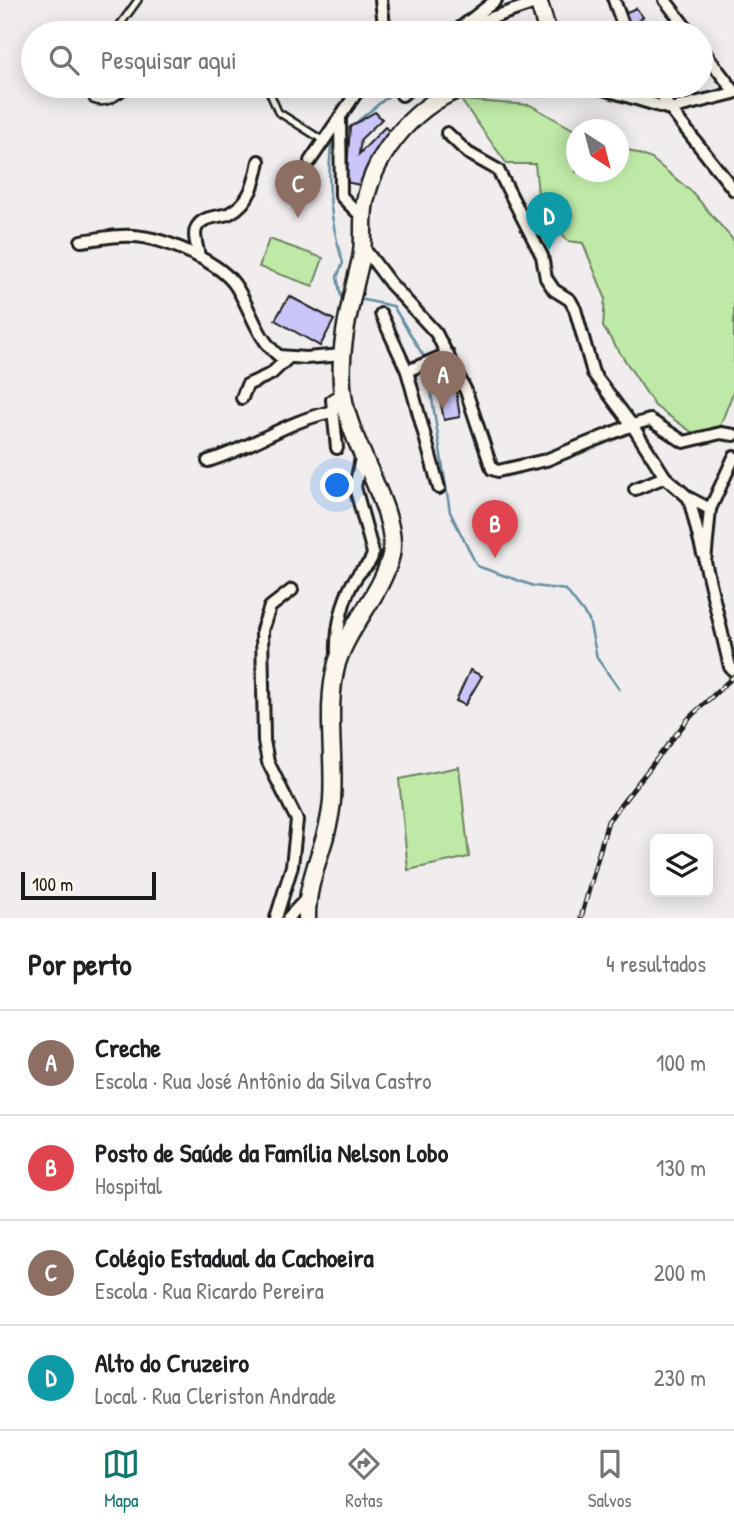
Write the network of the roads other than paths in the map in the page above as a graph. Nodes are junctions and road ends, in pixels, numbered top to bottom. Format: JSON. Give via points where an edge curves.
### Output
{"nodes":[{"id":1,"x":138,"y":0,"type":"edge"},
{"id":2,"x":381,"y":0,"type":"edge"},
{"id":3,"x":496,"y":0,"type":"edge"},
{"id":4,"x":614,"y":0,"type":"edge"},
{"id":5,"x":538,"y":1,"type":"edge"},
{"id":6,"x":667,"y":1,"type":"edge"},
{"id":7,"x":123,"y":21,"type":"edge"},
{"id":8,"x":384,"y":21,"type":"edge"},
{"id":9,"x":471,"y":21,"type":"edge"},
{"id":10,"x":482,"y":21,"type":"edge"},
{"id":11,"x":544,"y":21,"type":"edge"},
{"id":12,"x":622,"y":21,"type":"edge"},
{"id":13,"x":681,"y":21,"type":"edge"},
{"id":14,"x":713,"y":63,"type":"edge"},
{"id":15,"x":734,"y":92,"type":"edge"},
{"id":16,"x":92,"y":98,"type":"edge"},
{"id":17,"x":114,"y":98,"type":"edge"},
{"id":18,"x":272,"y":98,"type":"edge"},
{"id":19,"x":354,"y":98,"type":"edge"},
{"id":20,"x":441,"y":98,"type":"edge"},
{"id":21,"x":633,"y":98,"type":"edge"},
{"id":22,"x":664,"y":98,"type":"edge"},
{"id":23,"x":711,"y":98,"type":"edge"},
{"id":24,"x":713,"y":98,"type":"edge"},
{"id":25,"x":670,"y":109,"type":"junction"},
{"id":26,"x":340,"y":120,"type":"junction"},
{"id":27,"x":447,"y":133,"type":"dead end"},
{"id":28,"x":324,"y":142,"type":"junction"},
{"id":29,"x":259,"y":161,"type":"dead end"},
{"id":30,"x":310,"y":161,"type":"dead end"},
{"id":31,"x":734,"y":190,"type":"edge"},
{"id":32,"x":362,"y":217,"type":"junction"},
{"id":33,"x":80,"y":241,"type":"dead end"},
{"id":34,"x":363,"y":247,"type":"junction"},
{"id":35,"x":199,"y":257,"type":"junction"},
{"id":36,"x":381,"y":314,"type":"dead end"},
{"id":37,"x":448,"y":354,"type":"junction"},
{"id":38,"x":342,"y":355,"type":"junction"},
{"id":39,"x":288,"y":358,"type":"junction"},
{"id":40,"x":407,"y":371,"type":"junction"},
{"id":41,"x":342,"y":394,"type":"junction"},
{"id":42,"x":242,"y":398,"type":"dead end"},
{"id":43,"x":331,"y":412,"type":"junction"},
{"id":44,"x":632,"y":425,"type":"junction"},
{"id":45,"x":734,"y":435,"type":"edge"},
{"id":46,"x":337,"y":448,"type":"dead end"},
{"id":47,"x":734,"y":457,"type":"edge"},
{"id":48,"x":361,"y":458,"type":"junction"},
{"id":49,"x":208,"y":461,"type":"dead end"},
{"id":50,"x":665,"y":477,"type":"junction"},
{"id":51,"x":439,"y":488,"type":"dead end"},
{"id":52,"x":635,"y":489,"type":"dead end"},
{"id":53,"x":689,"y":498,"type":"junction"},
{"id":54,"x":710,"y":509,"type":"junction"},
{"id":55,"x":705,"y":562,"type":"junction"},
{"id":56,"x":292,"y":590,"type":"dead end"},
{"id":57,"x":337,"y":663,"type":"junction"},
{"id":58,"x":734,"y":671,"type":"edge"},
{"id":59,"x":306,"y":899,"type":"junction"},
{"id":60,"x":276,"y":918,"type":"edge"},
{"id":61,"x":288,"y":918,"type":"edge"},
{"id":62,"x":307,"y":918,"type":"edge"}],
"edges":[{"from":1,"to":7,"type":"lane"},
{"from":2,"to":8,"type":"street"},
{"from":3,"to":9,"type":"street"},
{"from":4,"to":12,"type":"street"},
{"from":5,"to":10,"type":"street"},
{"from":5,"to":11,"type":"main road"},
{"from":6,"to":13,"type":"street"},
{"from":14,"to":15,"type":"street"},
{"from":15,"to":24,"type":"street"},
{"from":16,"to":17,"type":"lane","via":[[101,103]]},
{"from":18,"to":28,"type":"lane","via":[[286,119]]},
{"from":19,"to":26,"type":"street"},
{"from":20,"to":32,"type":"main road","via":[[381,157],[369,182]]},
{"from":21,"to":25,"type":"street"},
{"from":22,"to":25,"type":"street"},
{"from":23,"to":25,"type":"street"},
{"from":25,"to":31,"type":"street"},
{"from":26,"to":28,"type":"street"},
{"from":26,"to":32,"type":"street","via":[[341,196]]},
{"from":27,"to":44,"type":"street","via":[[468,153],[498,170],[542,256],[546,278],[575,309],[593,373]]},
{"from":28,"to":30,"type":"street"},
{"from":29,"to":35,"type":"street","via":[[246,200],[228,214],[197,226]]},
{"from":32,"to":34,"type":"main road"},
{"from":33,"to":35,"type":"street","via":[[135,236]]},
{"from":34,"to":37,"type":"street","via":[[436,333]]},
{"from":34,"to":38,"type":"main road"},
{"from":35,"to":39,"type":"street","via":[[235,284],[258,332],[271,349]]},
{"from":36,"to":40,"type":"street"},
{"from":37,"to":40,"type":"street"},
{"from":37,"to":44,"type":"street","via":[[492,469],[545,460]]},
{"from":38,"to":39,"type":"street"},
{"from":38,"to":41,"type":"main road"},
{"from":39,"to":42,"type":"street","via":[[271,374],[247,385]]},
{"from":40,"to":51,"type":"street"},
{"from":41,"to":43,"type":"street","via":[[332,400]]},
{"from":41,"to":48,"type":"main road"},
{"from":43,"to":46,"type":"street"},
{"from":43,"to":49,"type":"street","via":[[296,421],[243,450]]},
{"from":44,"to":45,"type":"street","via":[[650,421],[684,442],[721,433]]},
{"from":44,"to":50,"type":"street"},
{"from":47,"to":54,"type":"street"},
{"from":48,"to":57,"type":"street","via":[[355,487],[373,553],[355,579],[344,609]]},
{"from":48,"to":57,"type":"main road","via":[[387,514],[392,546],[381,580]]},
{"from":50,"to":52,"type":"street"},
{"from":50,"to":53,"type":"street"},
{"from":53,"to":54,"type":"street"},
{"from":53,"to":55,"type":"street"},
{"from":54,"to":55,"type":"street"},
{"from":55,"to":58,"type":"street"},
{"from":56,"to":60,"type":"street","via":[[270,607],[262,631],[264,741],[268,762],[297,821],[292,866]]},
{"from":57,"to":59,"type":"main road","via":[[332,695],[332,800]]},
{"from":59,"to":61,"type":"street"},
{"from":59,"to":62,"type":"main road"}]}
